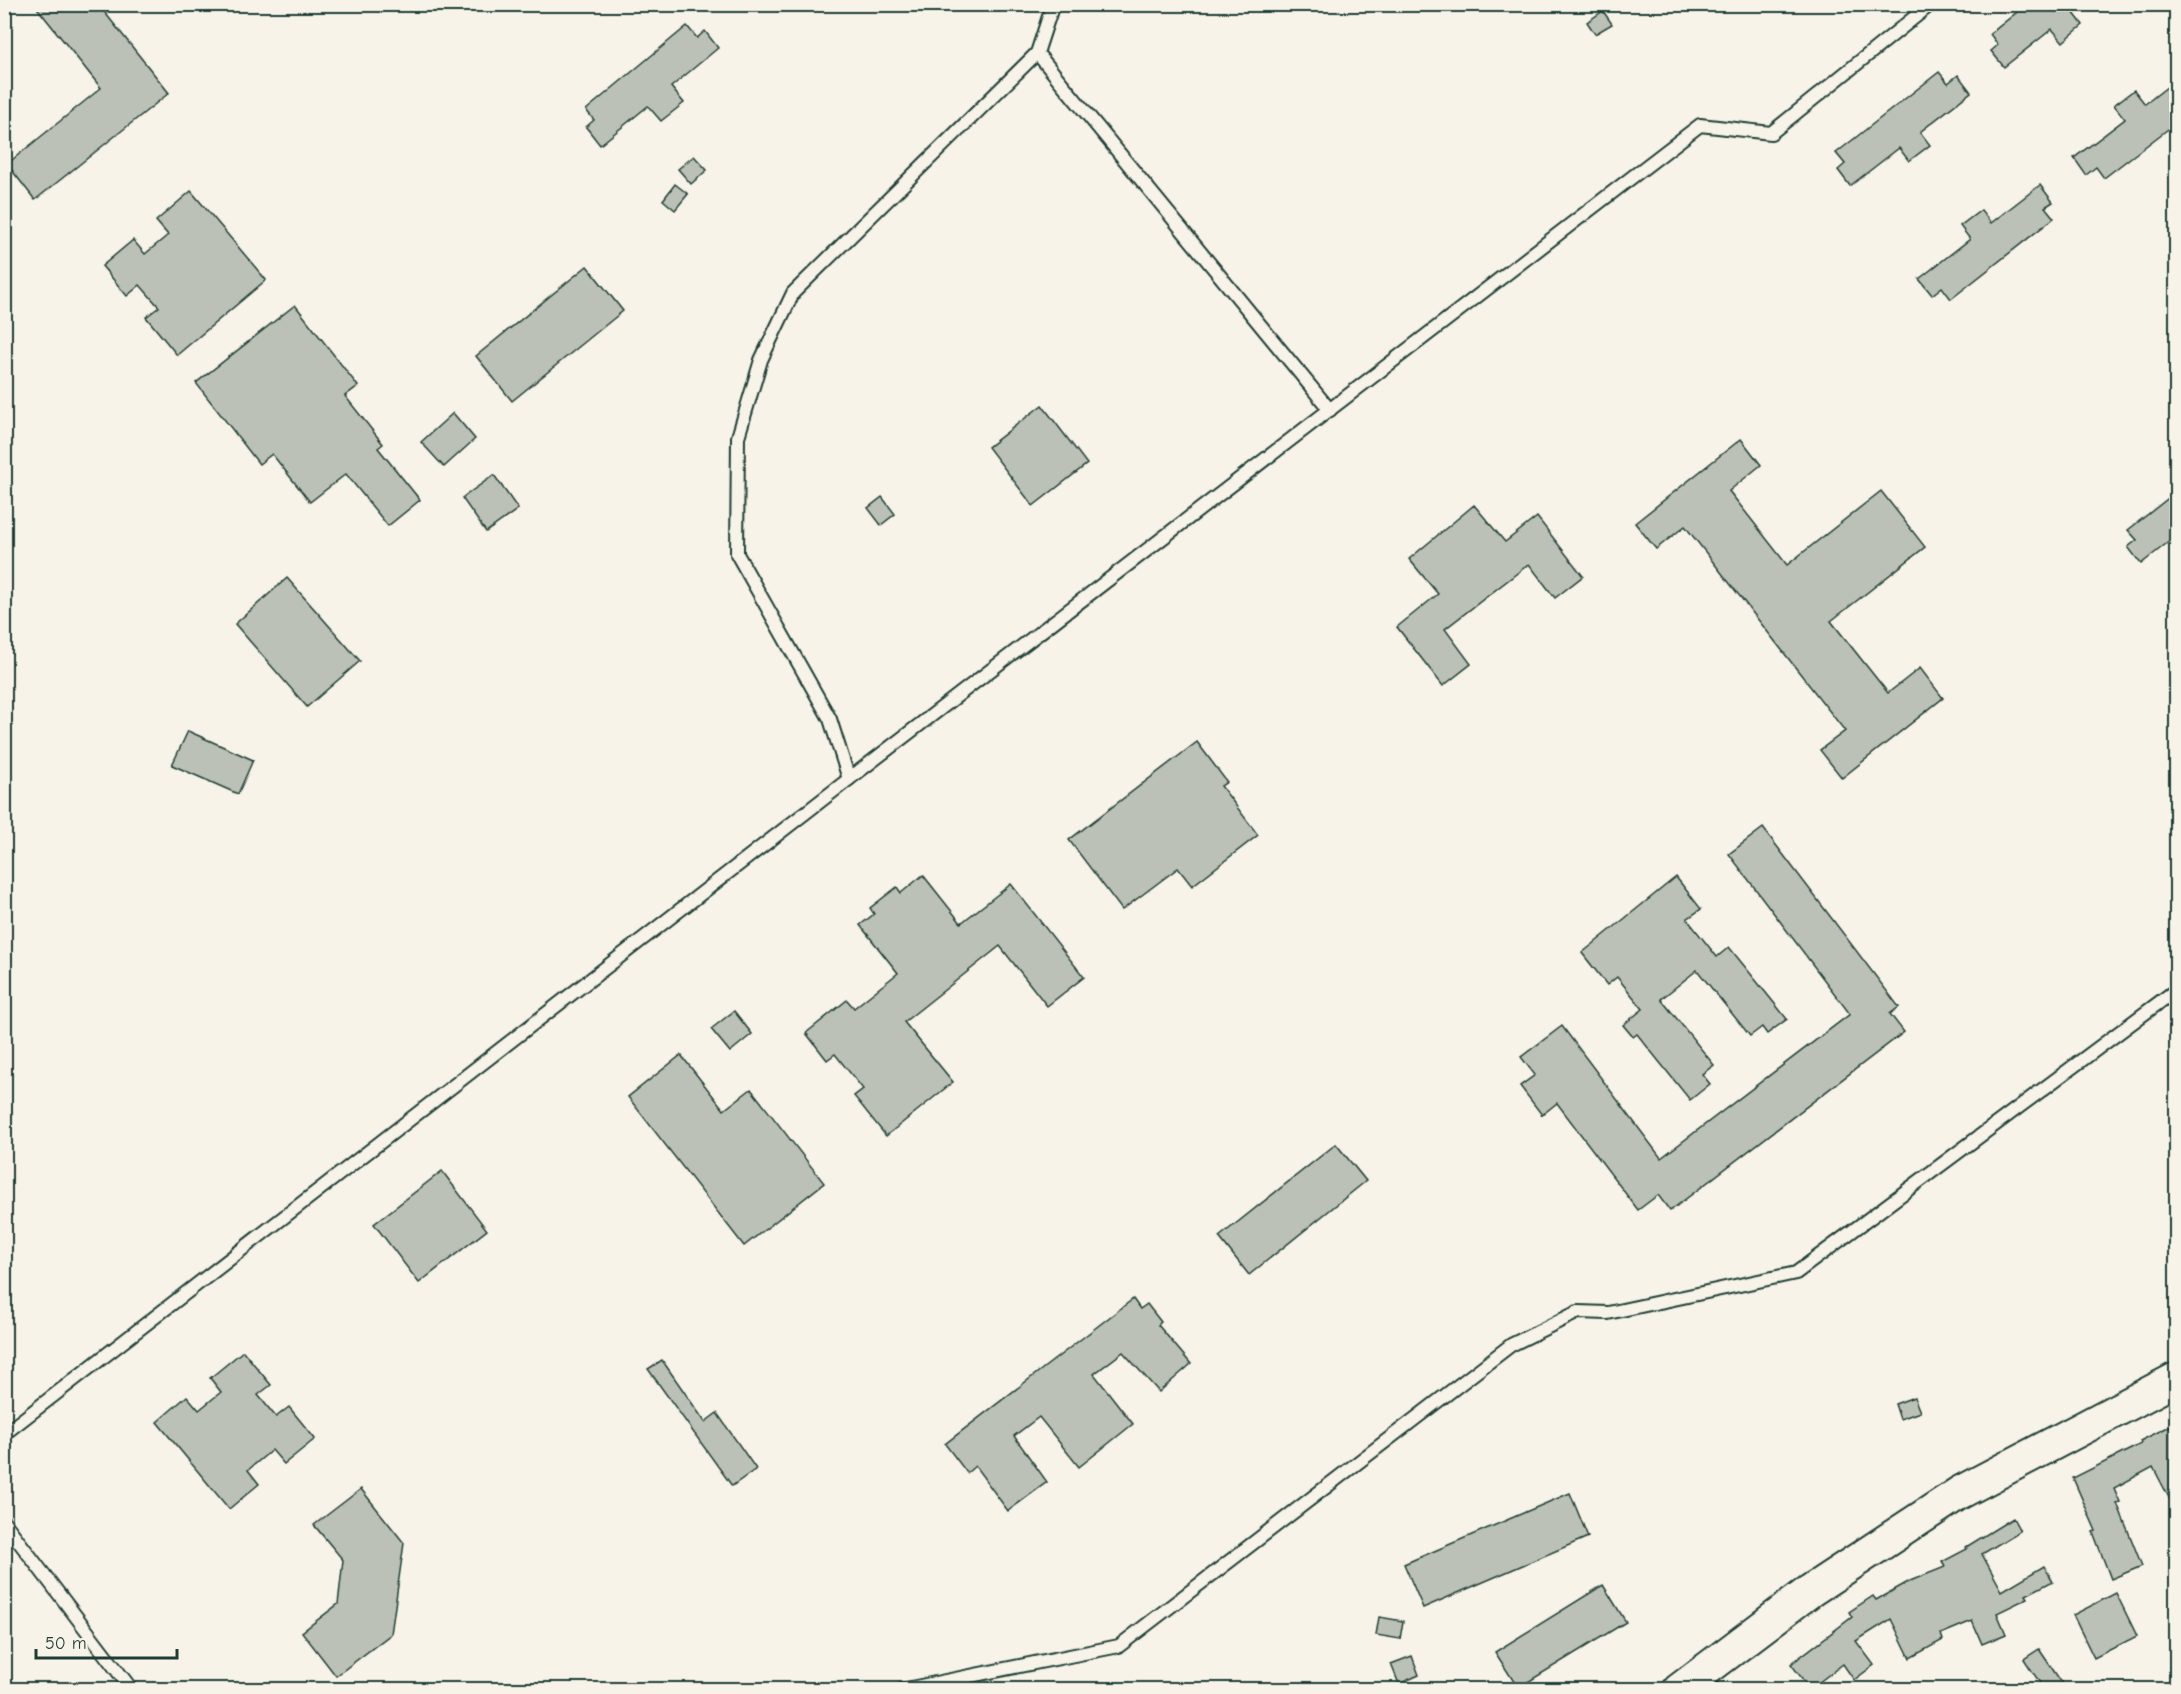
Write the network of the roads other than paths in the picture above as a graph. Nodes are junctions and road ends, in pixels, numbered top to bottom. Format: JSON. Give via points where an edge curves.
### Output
{"nodes":[{"id":1,"x":1053,"y":4,"type":"edge"},
{"id":2,"x":1931,"y":4,"type":"edge"},
{"id":3,"x":1036,"y":53,"type":"junction"},
{"id":4,"x":1330,"y":410,"type":"junction"},
{"id":5,"x":849,"y":780,"type":"junction"},
{"id":6,"x":2176,"y":990,"type":"edge"},
{"id":7,"x":2176,"y":1379,"type":"edge"},
{"id":8,"x":4,"y":1434,"type":"edge"},
{"id":9,"x":4,"y":1522,"type":"edge"},
{"id":10,"x":132,"y":1689,"type":"edge"},
{"id":11,"x":901,"y":1689,"type":"edge"},
{"id":12,"x":1679,"y":1689,"type":"edge"}],
"edges":[{"from":1,"to":3,"type":"lane"},
{"from":2,"to":4,"type":"lane","via":[[1771,133],[1700,124]]},
{"from":3,"to":4,"type":"lane"},
{"from":3,"to":5,"type":"lane","via":[[793,293],[760,360],[738,436],[737,554],[830,719]]},
{"from":4,"to":5,"type":"lane"},
{"from":5,"to":8,"type":"lane"},
{"from":6,"to":11,"type":"lane","via":[[1796,1273],[1608,1313],[1578,1312],[1511,1345],[1119,1646]]},
{"from":7,"to":12,"type":"main road","via":[[1959,1493],[1810,1591]]},
{"from":9,"to":10,"type":"lane"}]}
